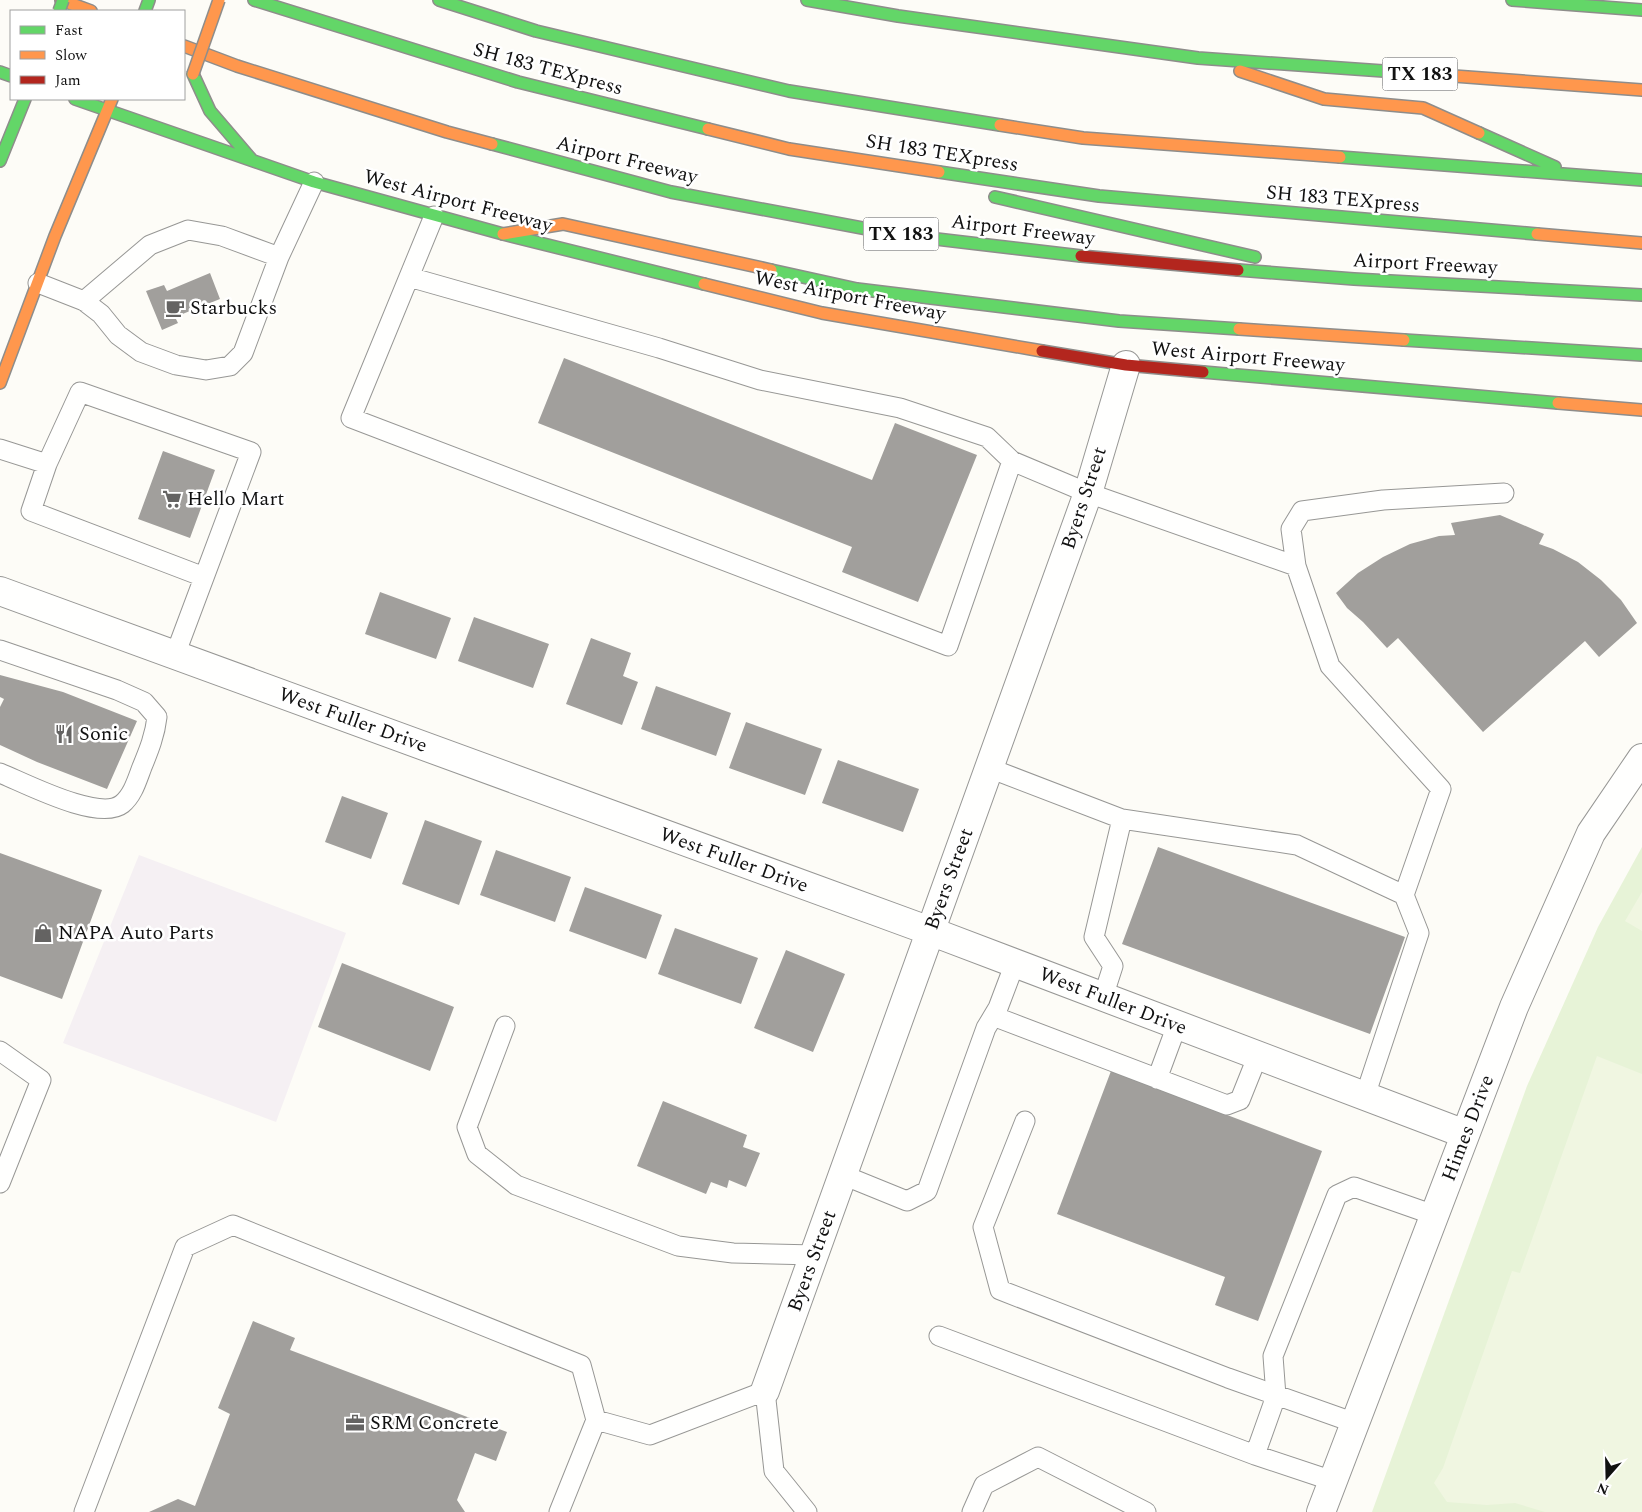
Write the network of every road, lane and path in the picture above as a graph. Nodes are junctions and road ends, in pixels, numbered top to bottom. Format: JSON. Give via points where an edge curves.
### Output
{"nodes":[{"id":1,"x":62,"y":0,"type":"edge"},
{"id":2,"x":219,"y":0,"type":"edge"},
{"id":3,"x":254,"y":0,"type":"edge"},
{"id":4,"x":439,"y":0,"type":"edge"},
{"id":5,"x":807,"y":0,"type":"edge"},
{"id":6,"x":1512,"y":0,"type":"edge"},
{"id":7,"x":88,"y":10,"type":"edge"},
{"id":8,"x":1642,"y":10,"type":"edge"},
{"id":9,"x":185,"y":46,"type":"edge"},
{"id":10,"x":1198,"y":58,"type":"junction"},
{"id":11,"x":1642,"y":90,"type":"edge"},
{"id":12,"x":25,"y":100,"type":"edge"},
{"id":13,"x":78,"y":100,"type":"edge"},
{"id":14,"x":112,"y":100,"type":"edge"},
{"id":15,"x":107,"y":110,"type":"junction"},
{"id":16,"x":789,"y":149,"type":"junction"},
{"id":17,"x":0,"y":161,"type":"edge"},
{"id":18,"x":253,"y":161,"type":"junction"},
{"id":19,"x":1572,"y":175,"type":"junction"},
{"id":20,"x":1642,"y":180,"type":"edge"},
{"id":21,"x":314,"y":182,"type":"junction"},
{"id":22,"x":934,"y":183,"type":"dead end"},
{"id":23,"x":983,"y":194,"type":"dead end"},
{"id":24,"x":434,"y":216,"type":"junction"},
{"id":25,"x":503,"y":234,"type":"junction"},
{"id":26,"x":1642,"y":243,"type":"edge"},
{"id":27,"x":279,"y":257,"type":"junction"},
{"id":28,"x":409,"y":277,"type":"junction"},
{"id":29,"x":1342,"y":278,"type":"junction"},
{"id":30,"x":38,"y":283,"type":"junction"},
{"id":31,"x":1642,"y":295,"type":"edge"},
{"id":32,"x":84,"y":301,"type":"junction"},
{"id":33,"x":1642,"y":355,"type":"edge"},
{"id":34,"x":1126,"y":365,"type":"junction"},
{"id":35,"x":0,"y":383,"type":"edge"},
{"id":36,"x":1642,"y":410,"type":"edge"},
{"id":37,"x":0,"y":448,"type":"edge"},
{"id":38,"x":1012,"y":461,"type":"junction"},
{"id":39,"x":47,"y":464,"type":"junction"},
{"id":40,"x":1088,"y":493,"type":"junction"},
{"id":41,"x":1504,"y":493,"type":"dead end"},
{"id":42,"x":1296,"y":566,"type":"junction"},
{"id":43,"x":204,"y":577,"type":"junction"},
{"id":44,"x":0,"y":591,"type":"edge"},
{"id":45,"x":0,"y":650,"type":"edge"},
{"id":46,"x":175,"y":655,"type":"junction"},
{"id":47,"x":1642,"y":758,"type":"edge"},
{"id":48,"x":989,"y":768,"type":"junction"},
{"id":49,"x":0,"y":773,"type":"edge"},
{"id":50,"x":1122,"y":819,"type":"junction"},
{"id":51,"x":1404,"y":895,"type":"junction"},
{"id":52,"x":930,"y":931,"type":"junction"},
{"id":53,"x":1015,"y":963,"type":"junction"},
{"id":54,"x":1103,"y":997,"type":"junction"},
{"id":55,"x":993,"y":1016,"type":"junction"},
{"id":56,"x":1177,"y":1025,"type":"junction"},
{"id":57,"x":505,"y":1026,"type":"dead end"},
{"id":58,"x":0,"y":1051,"type":"edge"},
{"id":59,"x":1258,"y":1055,"type":"junction"},
{"id":60,"x":1157,"y":1079,"type":"junction"},
{"id":61,"x":1365,"y":1096,"type":"junction"},
{"id":62,"x":1025,"y":1121,"type":"dead end"},
{"id":63,"x":1465,"y":1134,"type":"junction"},
{"id":64,"x":843,"y":1175,"type":"junction"},
{"id":65,"x":0,"y":1183,"type":"edge"},
{"id":66,"x":1434,"y":1215,"type":"junction"},
{"id":67,"x":814,"y":1255,"type":"junction"},
{"id":68,"x":939,"y":1336,"type":"dead end"},
{"id":69,"x":765,"y":1392,"type":"junction"},
{"id":70,"x":1276,"y":1396,"type":"junction"},
{"id":71,"x":596,"y":1420,"type":"junction"},
{"id":72,"x":1355,"y":1423,"type":"junction"},
{"id":73,"x":1255,"y":1455,"type":"junction"},
{"id":74,"x":1333,"y":1481,"type":"junction"},
{"id":75,"x":84,"y":1512,"type":"edge"},
{"id":76,"x":559,"y":1512,"type":"edge"},
{"id":77,"x":807,"y":1512,"type":"edge"},
{"id":78,"x":972,"y":1512,"type":"edge"},
{"id":79,"x":1146,"y":1512,"type":"edge"},
{"id":80,"x":1321,"y":1512,"type":"edge"}],
"edges":[{"from":1,"to":7,"type":"main road"},
{"from":2,"to":18,"type":"main road","bridge":true,"via":[[193,74],[210,111]]},
{"from":3,"to":16,"type":"main road","name":"SH 183 TEXpress","via":[[518,82]]},
{"from":4,"to":19,"type":"main road","name":"SH 183 TEXpress","via":[[536,31],[789,91],[1073,136]]},
{"from":5,"to":10,"type":"main road","number":"TX 183"},
{"from":6,"to":8,"type":"main road"},
{"from":9,"to":29,"type":"main road","name":"Airport Freeway","number":"TX 183","via":[[447,132],[671,192],[904,235],[1120,261]]},
{"from":10,"to":11,"type":"main road","number":"TX 183"},
{"from":10,"to":19,"type":"main road","via":[[1324,99],[1423,108]]},
{"from":12,"to":17,"type":"main road"},
{"from":13,"to":15,"type":"main road","name":"West Airport Freeway"},
{"from":14,"to":15,"type":"main road"},
{"from":15,"to":18,"type":"main road","name":"West Airport Freeway"},
{"from":15,"to":30,"type":"main road"},
{"from":16,"to":22,"type":"main road"},
{"from":16,"to":26,"type":"main road","name":"SH 183 TEXpress","via":[[1099,196]]},
{"from":18,"to":21,"type":"main road","name":"West Airport Freeway"},
{"from":19,"to":20,"type":"main road","name":"SH 183 TEXpress"},
{"from":21,"to":24,"type":"main road","name":"West Airport Freeway"},
{"from":21,"to":27,"type":"lane"},
{"from":23,"to":29,"type":"main road"},
{"from":24,"to":25,"type":"main road","name":"West Airport Freeway"},
{"from":24,"to":28,"type":"lane"},
{"from":25,"to":33,"type":"main road","via":[[563,224],[857,290],[1119,321]]},
{"from":25,"to":34,"type":"main road","name":"West Airport Freeway","via":[[822,313]]},
{"from":27,"to":32,"type":"lane","via":[[222,236],[188,230],[150,245]]},
{"from":27,"to":32,"type":"lane","via":[[243,354],[230,366],[206,370],[176,365],[140,352]]},
{"from":28,"to":38,"type":"lane","via":[[760,380],[900,408],[987,437]]},
{"from":28,"to":38,"type":"lane","via":[[351,418],[948,646]]},
{"from":29,"to":31,"type":"main road","name":"Airport Freeway","number":"TX 183"},
{"from":30,"to":32,"type":"lane"},
{"from":30,"to":35,"type":"main road"},
{"from":34,"to":36,"type":"main road","name":"West Airport Freeway"},
{"from":34,"to":40,"type":"street","name":"Byers Street"},
{"from":37,"to":39,"type":"lane"},
{"from":38,"to":40,"type":"lane"},
{"from":39,"to":43,"type":"lane","via":[[31,511]]},
{"from":39,"to":43,"type":"lane","via":[[80,392],[251,452]]},
{"from":40,"to":42,"type":"lane"},
{"from":40,"to":48,"type":"street","name":"Byers Street"},
{"from":41,"to":42,"type":"lane","via":[[1383,500],[1302,512],[1292,529]]},
{"from":42,"to":51,"type":"lane","via":[[1330,666],[1441,789]]},
{"from":43,"to":46,"type":"lane"},
{"from":44,"to":46,"type":"street","name":"West Fuller Drive"},
{"from":45,"to":49,"type":"lane","via":[[117,690],[144,702],[157,716],[154,735],[131,795],[121,805],[102,810],[82,805]]},
{"from":46,"to":52,"type":"street","name":"West Fuller Drive"},
{"from":47,"to":63,"type":"street","name":"Himes Drive","via":[[1591,833],[1514,1007]]},
{"from":48,"to":50,"type":"lane"},
{"from":48,"to":52,"type":"street","name":"Byers Street"},
{"from":50,"to":51,"type":"lane","via":[[1297,845]]},
{"from":50,"to":54,"type":"lane","via":[[1094,937],[1113,966]]},
{"from":51,"to":61,"type":"lane","via":[[1419,933]]},
{"from":52,"to":53,"type":"street","name":"West Fuller Drive"},
{"from":52,"to":64,"type":"street","name":"Byers Street"},
{"from":53,"to":54,"type":"street","name":"West Fuller Drive"},
{"from":53,"to":55,"type":"lane"},
{"from":54,"to":56,"type":"street","name":"West Fuller Drive"},
{"from":55,"to":60,"type":"lane"},
{"from":55,"to":64,"type":"lane","via":[[926,1191],[906,1201]]},
{"from":56,"to":59,"type":"street","name":"West Fuller Drive"},
{"from":56,"to":60,"type":"lane"},
{"from":57,"to":67,"type":"lane","via":[[467,1127],[477,1154],[516,1185],[678,1246],[732,1253]]},
{"from":58,"to":65,"type":"lane","via":[[41,1080]]},
{"from":59,"to":60,"type":"lane","via":[[1240,1100],[1227,1105]]},
{"from":59,"to":61,"type":"street","name":"West Fuller Drive"},
{"from":61,"to":63,"type":"street","name":"West Fuller Drive"},
{"from":62,"to":70,"type":"lane","via":[[983,1227],[1000,1290]]},
{"from":63,"to":66,"type":"street","name":"Himes Drive"},
{"from":64,"to":67,"type":"street","name":"Byers Street"},
{"from":66,"to":70,"type":"lane","via":[[1354,1187],[1337,1195],[1273,1356]]},
{"from":66,"to":72,"type":"street","name":"Himes Drive"},
{"from":67,"to":69,"type":"street","name":"Byers Street"},
{"from":68,"to":73,"type":"lane"},
{"from":69,"to":71,"type":"lane","via":[[650,1435]]},
{"from":69,"to":77,"type":"lane","via":[[774,1471]]},
{"from":70,"to":72,"type":"lane"},
{"from":70,"to":73,"type":"lane"},
{"from":71,"to":75,"type":"lane","via":[[581,1365],[233,1225],[185,1247]]},
{"from":71,"to":76,"type":"lane"},
{"from":72,"to":74,"type":"street","name":"Himes Drive"},
{"from":73,"to":74,"type":"lane"},
{"from":74,"to":80,"type":"street","name":"Himes Drive"},
{"from":78,"to":79,"type":"lane","via":[[984,1485],[1038,1457]]}]}
